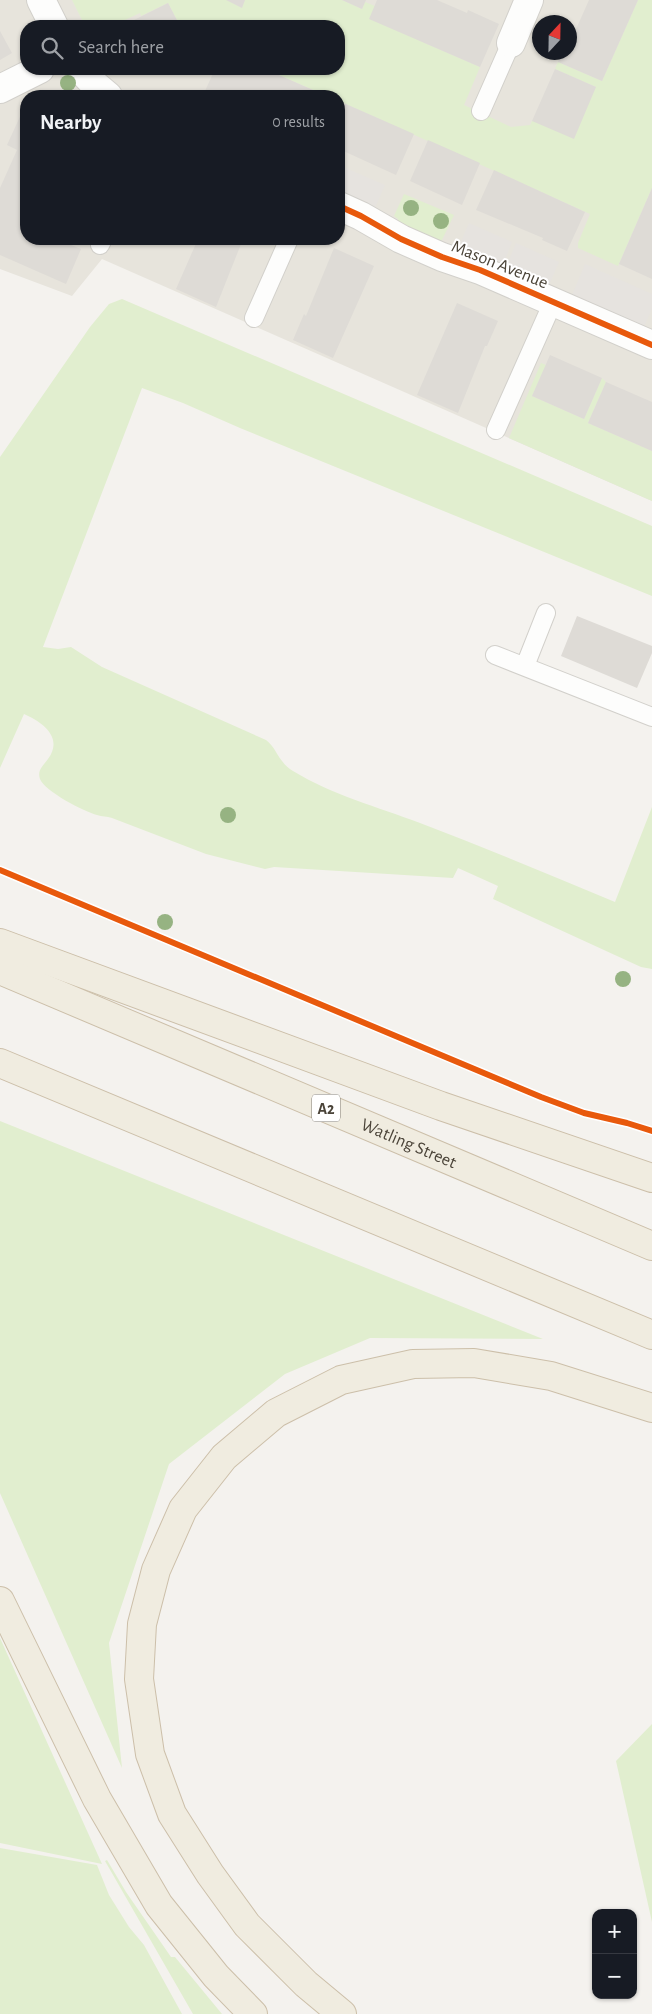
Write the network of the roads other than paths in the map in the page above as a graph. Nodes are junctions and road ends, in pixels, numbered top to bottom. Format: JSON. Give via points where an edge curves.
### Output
{"nodes":[{"id":1,"x":41,"y":0,"type":"edge"},
{"id":2,"x":529,"y":0,"type":"edge"},
{"id":3,"x":51,"y":20,"type":"edge"},
{"id":4,"x":511,"y":43,"type":"joint"},
{"id":5,"x":28,"y":75,"type":"edge"},
{"id":6,"x":86,"y":75,"type":"edge"},
{"id":7,"x":0,"y":89,"type":"edge"},
{"id":8,"x":101,"y":90,"type":"edge"},
{"id":9,"x":481,"y":111,"type":"dead end"},
{"id":10,"x":345,"y":209,"type":"edge"},
{"id":11,"x":286,"y":245,"type":"edge"},
{"id":12,"x":553,"y":302,"type":"junction"},
{"id":13,"x":254,"y":318,"type":"dead end"},
{"id":14,"x":652,"y":345,"type":"edge"},
{"id":15,"x":496,"y":430,"type":"dead end"},
{"id":16,"x":546,"y":613,"type":"dead end"},
{"id":17,"x":495,"y":655,"type":"dead end"},
{"id":18,"x":525,"y":666,"type":"junction"},
{"id":19,"x":652,"y":718,"type":"edge"},
{"id":20,"x":0,"y":943,"type":"edge"},
{"id":21,"x":0,"y":970,"type":"edge"},
{"id":22,"x":0,"y":1063,"type":"edge"},
{"id":23,"x":652,"y":1178,"type":"edge"},
{"id":24,"x":652,"y":1246,"type":"edge"},
{"id":25,"x":652,"y":1335,"type":"edge"},
{"id":26,"x":652,"y":1408,"type":"edge"},
{"id":27,"x":0,"y":1601,"type":"edge"},
{"id":28,"x":253,"y":2014,"type":"edge"},
{"id":29,"x":342,"y":2014,"type":"edge"}],
"edges":[{"from":1,"to":3,"type":"street"},
{"from":2,"to":4,"type":"street"},
{"from":4,"to":9,"type":"lane"},
{"from":5,"to":7,"type":"street"},
{"from":6,"to":8,"type":"street"},
{"from":10,"to":12,"type":"street","name":"Mason Avenue","via":[[401,239]]},
{"from":11,"to":13,"type":"lane"},
{"from":12,"to":14,"type":"street","name":"Mason Avenue"},
{"from":12,"to":15,"type":"lane"},
{"from":16,"to":18,"type":"lane"},
{"from":17,"to":18,"type":"lane"},
{"from":18,"to":19,"type":"lane"},
{"from":20,"to":23,"type":"highway","via":[[441,1106]]},
{"from":21,"to":24,"type":"highway","name":"Watling Street","number":"A2"},
{"from":22,"to":25,"type":"highway"},
{"from":26,"to":29,"type":"highway","via":[[551,1376],[474,1363],[413,1364],[341,1380],[276,1413],[224,1457],[183,1509],[156,1570],[142,1624],[139,1679],[150,1754],[172,1814],[247,1925],[306,1984]]},
{"from":27,"to":28,"type":"highway","via":[[97,1799],[158,1905],[216,1976]]}]}
